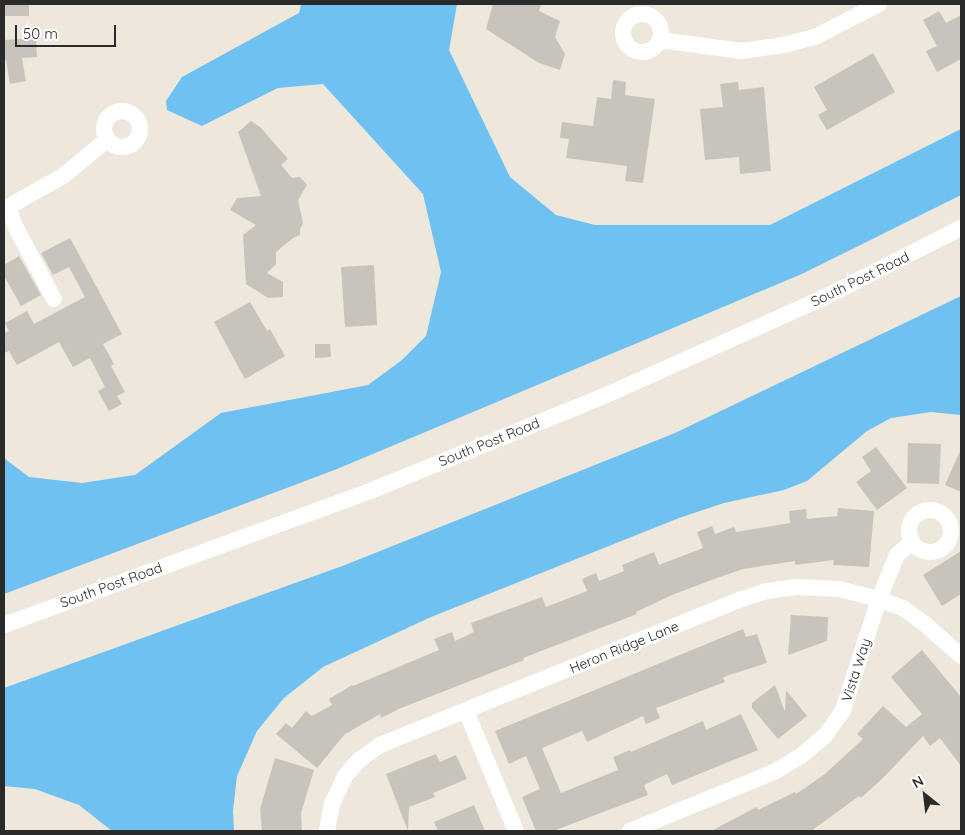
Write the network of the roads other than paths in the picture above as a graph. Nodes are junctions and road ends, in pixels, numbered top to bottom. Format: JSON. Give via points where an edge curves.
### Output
{"nodes":[{"id":1,"x":879,"y":4,"type":"edge"},
{"id":2,"x":659,"y":40,"type":"dead end"},
{"id":3,"x":108,"y":140,"type":"dead end"},
{"id":4,"x":6,"y":208,"type":"edge"},
{"id":5,"x":961,"y":228,"type":"edge"},
{"id":6,"x":54,"y":299,"type":"dead end"},
{"id":7,"x":912,"y":542,"type":"dead end"},
{"id":8,"x":879,"y":599,"type":"junction"},
{"id":9,"x":4,"y":625,"type":"edge"},
{"id":10,"x":961,"y":656,"type":"edge"},
{"id":11,"x":466,"y":711,"type":"junction"},
{"id":12,"x":327,"y":831,"type":"edge"},
{"id":13,"x":516,"y":831,"type":"edge"},
{"id":14,"x":630,"y":831,"type":"edge"}],
"edges":[{"from":1,"to":2,"type":"street","via":[[817,36],[784,45],[742,51]]},
{"from":3,"to":4,"type":"street","via":[[63,176]]},
{"from":4,"to":6,"type":"street"},
{"from":5,"to":9,"type":"street","name":"South Post Road","via":[[821,299],[604,396],[374,489]]},
{"from":7,"to":8,"type":"street","name":"Vista Way","via":[[898,555]]},
{"from":8,"to":10,"type":"street","name":"Heron Ridge Lane","via":[[903,608]]},
{"from":8,"to":11,"type":"street","name":"Heron Ridge Lane","via":[[839,589],[796,587],[767,591]]},
{"from":8,"to":14,"type":"street","name":"Vista Way","via":[[843,710],[825,736],[774,772]]},
{"from":11,"to":12,"type":"street","name":"Heron Ridge Lane","via":[[380,745],[358,761],[345,776],[332,804]]},
{"from":11,"to":13,"type":"street"}]}
